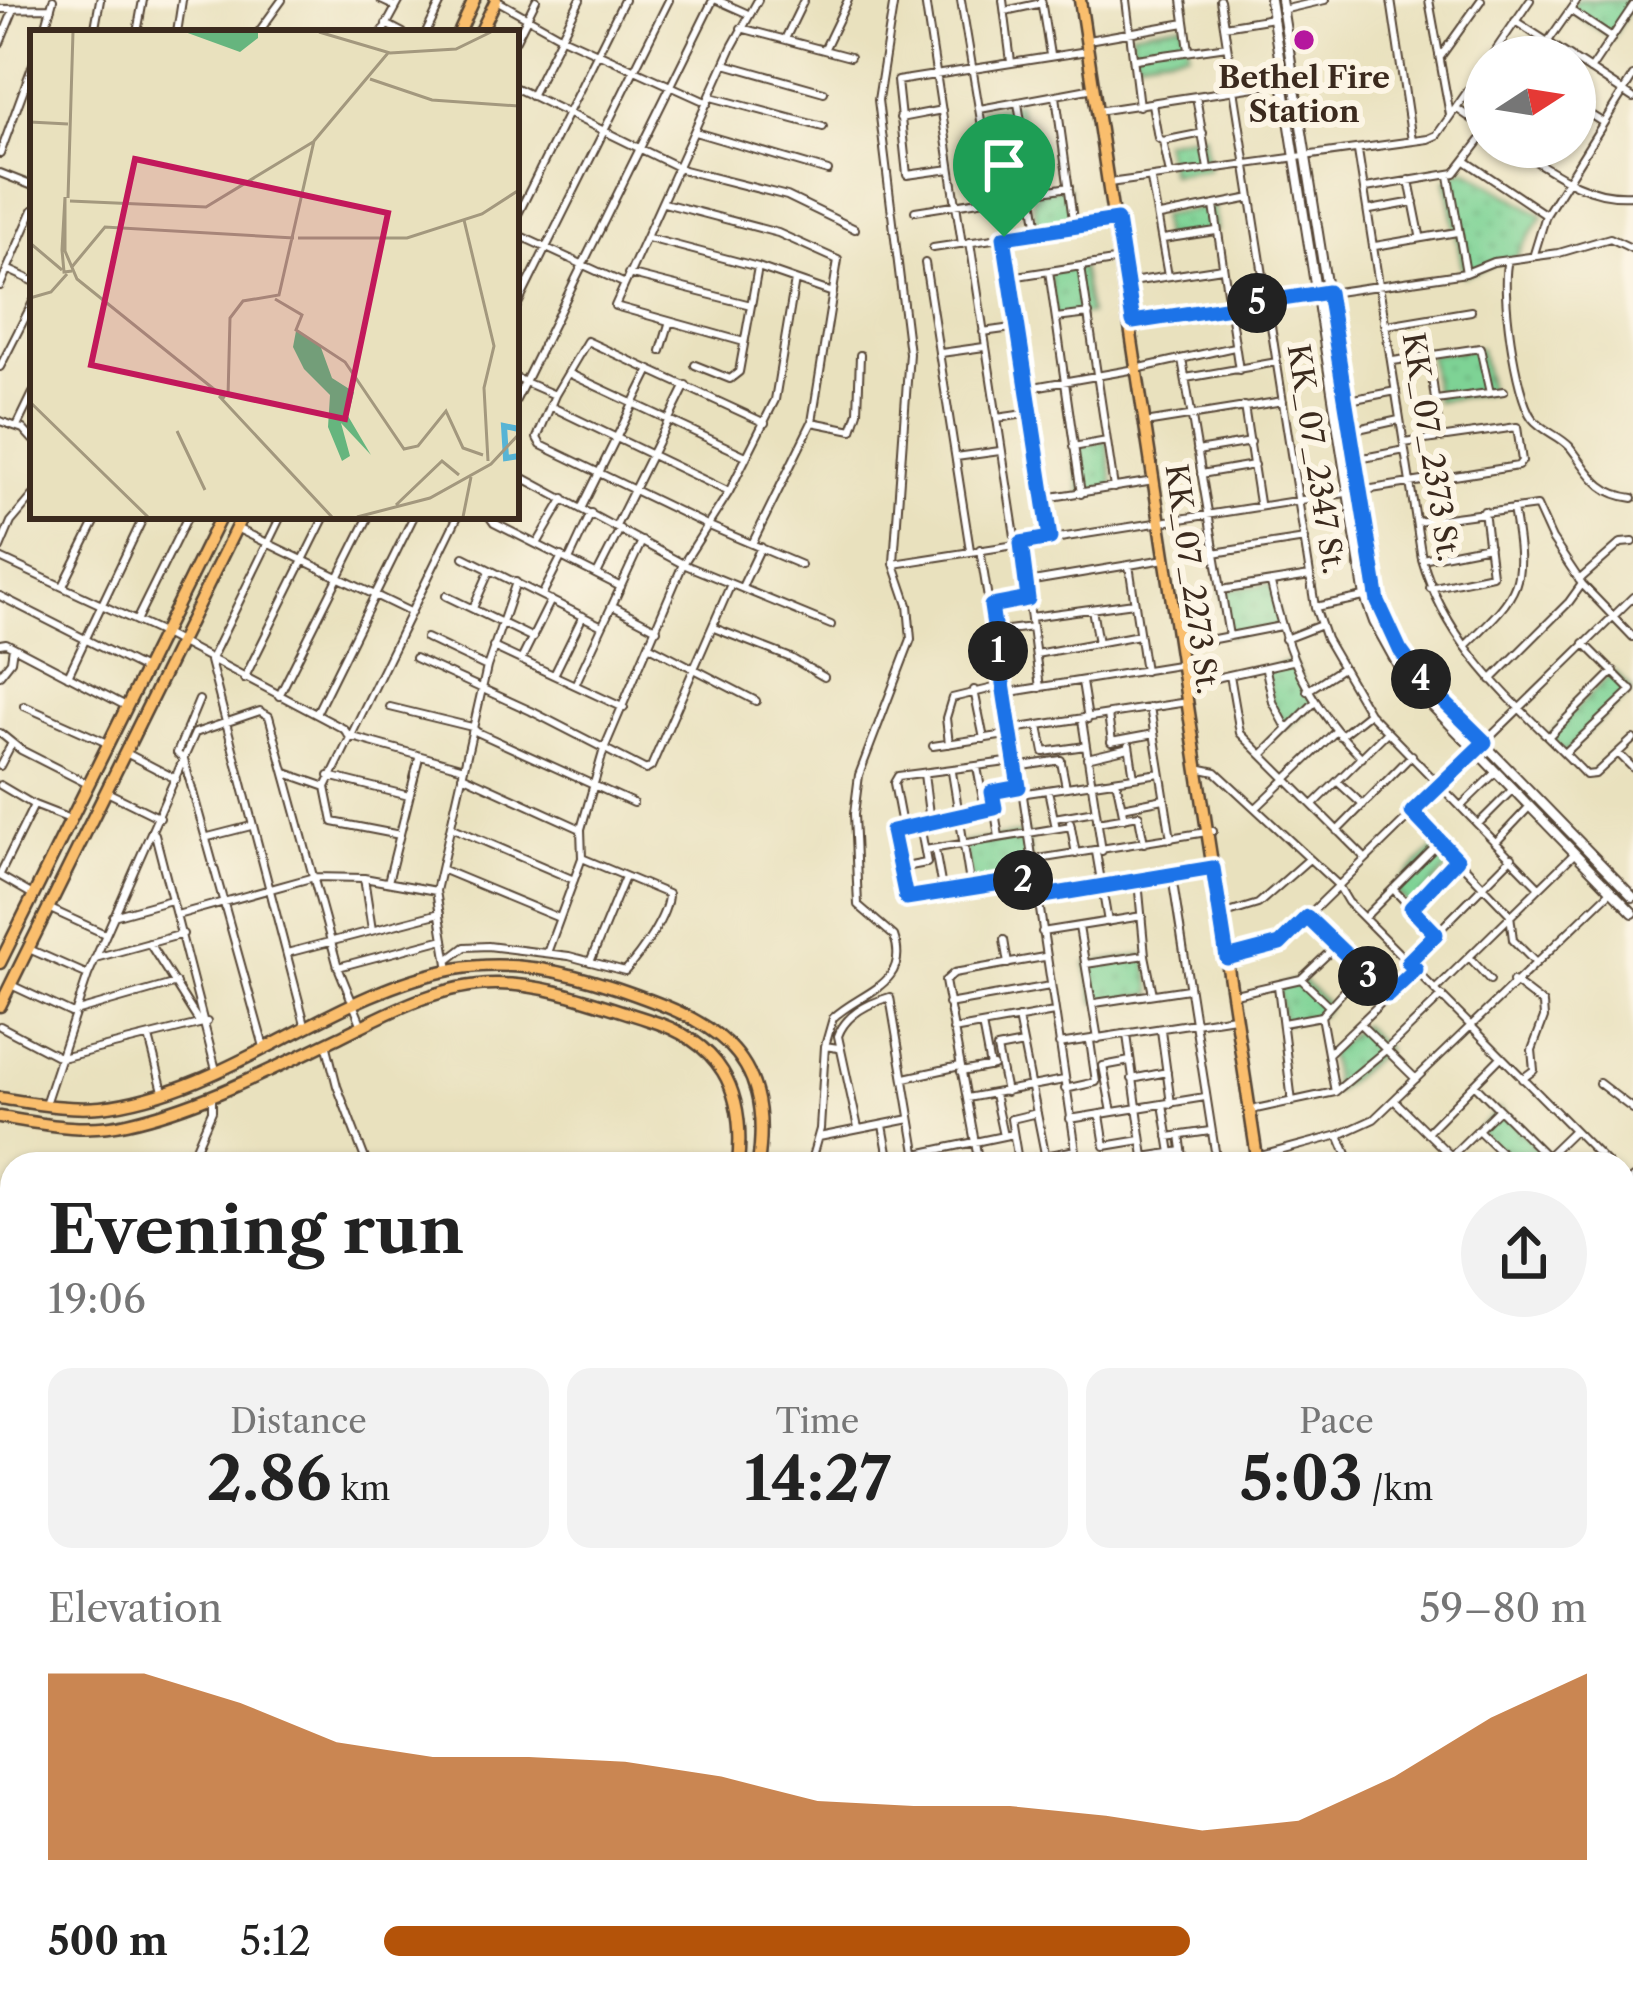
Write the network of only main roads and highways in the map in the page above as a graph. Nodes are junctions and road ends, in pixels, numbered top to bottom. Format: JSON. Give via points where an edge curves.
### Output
{"nodes":[{"id":1,"x":474,"y":0,"type":"edge"},
{"id":2,"x":496,"y":0,"type":"edge"},
{"id":3,"x":1083,"y":0,"type":"edge"},
{"id":4,"x":460,"y":30,"type":"edge"},
{"id":5,"x":481,"y":30,"type":"edge"},
{"id":6,"x":218,"y":519,"type":"edge"},
{"id":7,"x":239,"y":522,"type":"edge"},
{"id":8,"x":6,"y":935,"type":"edge"},
{"id":9,"x":0,"y":963,"type":"edge"},
{"id":10,"x":0,"y":1006,"type":"edge"},
{"id":11,"x":0,"y":1099,"type":"edge"},
{"id":12,"x":0,"y":1117,"type":"edge"},
{"id":13,"x":739,"y":1152,"type":"edge"},
{"id":14,"x":758,"y":1152,"type":"edge"},
{"id":15,"x":1259,"y":1152,"type":"edge"}],
"edges":[{"from":1,"to":4,"type":"main road"},
{"from":2,"to":5,"type":"main road"},
{"from":3,"to":15,"type":"main road","name":"KK_07_2273 St."},
{"from":6,"to":8,"type":"main road"},
{"from":7,"to":10,"type":"main road"},
{"from":8,"to":9,"type":"main road"},
{"from":11,"to":14,"type":"main road","via":[[93,1108],[163,1090],[448,966],[502,964],[610,986],[701,1020],[748,1074],[760,1115]]},
{"from":12,"to":13,"type":"main road","via":[[78,1129],[151,1117],[442,991],[512,985],[693,1038],[733,1091]]}]}
